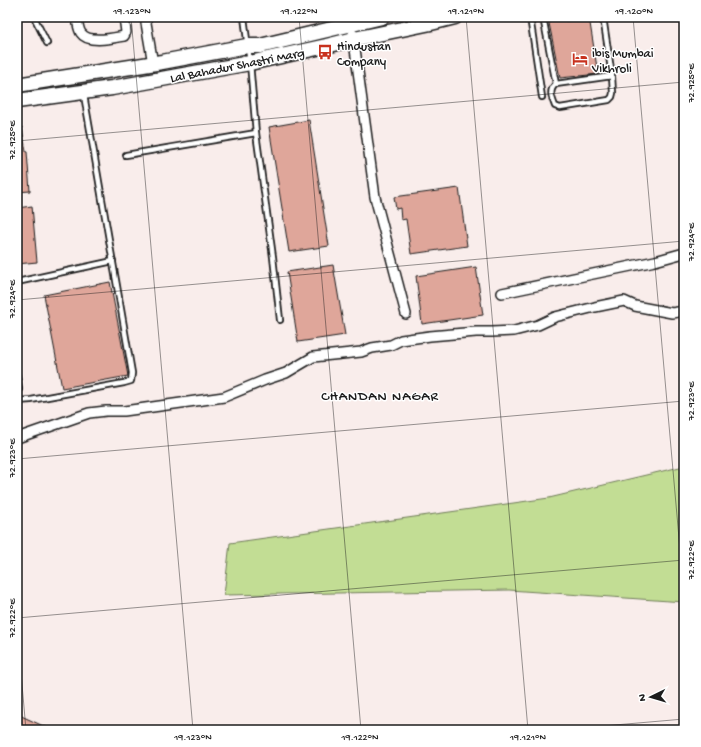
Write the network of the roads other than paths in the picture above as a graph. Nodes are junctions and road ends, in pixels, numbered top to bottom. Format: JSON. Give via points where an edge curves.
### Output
{"nodes":[{"id":1,"x":34,"y":17,"type":"edge"},
{"id":2,"x":76,"y":17,"type":"edge"},
{"id":3,"x":124,"y":17,"type":"edge"},
{"id":4,"x":145,"y":17,"type":"edge"},
{"id":5,"x":244,"y":17,"type":"edge"},
{"id":6,"x":382,"y":17,"type":"edge"},
{"id":7,"x":456,"y":17,"type":"edge"},
{"id":8,"x":530,"y":17,"type":"edge"},
{"id":9,"x":543,"y":17,"type":"edge"},
{"id":10,"x":603,"y":17,"type":"edge"},
{"id":11,"x":351,"y":24,"type":"junction"},
{"id":12,"x":354,"y":39,"type":"junction"},
{"id":13,"x":47,"y":43,"type":"dead end"},
{"id":14,"x":247,"y":46,"type":"junction"},
{"id":15,"x":250,"y":63,"type":"junction"},
{"id":16,"x":153,"y":64,"type":"junction"},
{"id":17,"x":612,"y":76,"type":"junction"},
{"id":18,"x":556,"y":84,"type":"junction"},
{"id":19,"x":17,"y":85,"type":"edge"},
{"id":20,"x":83,"y":92,"type":"junction"},
{"id":21,"x":542,"y":97,"type":"dead end"},
{"id":22,"x":17,"y":101,"type":"edge"},
{"id":23,"x":256,"y":133,"type":"junction"},
{"id":24,"x":126,"y":155,"type":"dead end"},
{"id":25,"x":684,"y":253,"type":"edge"},
{"id":26,"x":113,"y":261,"type":"junction"},
{"id":27,"x":17,"y":282,"type":"edge"},
{"id":28,"x":502,"y":293,"type":"dead end"},
{"id":29,"x":684,"y":310,"type":"edge"},
{"id":30,"x":406,"y":314,"type":"dead end"},
{"id":31,"x":280,"y":320,"type":"dead end"},
{"id":32,"x":17,"y":376,"type":"edge"},
{"id":33,"x":19,"y":389,"type":"dead end"},
{"id":34,"x":17,"y":401,"type":"edge"},
{"id":35,"x":17,"y":438,"type":"edge"}],
"edges":[{"from":1,"to":13,"type":"lane"},
{"from":2,"to":3,"type":"street","via":[[80,32],[92,39],[124,36]]},
{"from":4,"to":16,"type":"street"},
{"from":5,"to":14,"type":"lane"},
{"from":6,"to":11,"type":"main road","name":"Lal Bahadur Shastri Marg"},
{"from":7,"to":12,"type":"main road","name":"Lal Bahadur Shastri Marg"},
{"from":8,"to":21,"type":"lane"},
{"from":9,"to":18,"type":"lane"},
{"from":10,"to":17,"type":"lane"},
{"from":11,"to":12,"type":"street"},
{"from":11,"to":14,"type":"main road","name":"Lal Bahadur Shastri Marg","via":[[260,46]]},
{"from":12,"to":15,"type":"main road","name":"Lal Bahadur Shastri Marg"},
{"from":12,"to":30,"type":"street","via":[[375,197]]},
{"from":14,"to":15,"type":"lane"},
{"from":14,"to":16,"type":"main road","name":"Lal Bahadur Shastri Marg"},
{"from":15,"to":20,"type":"main road","name":"Lal Bahadur Shastri Marg"},
{"from":15,"to":23,"type":"lane"},
{"from":16,"to":19,"type":"main road","name":"Lal Bahadur Shastri Marg"},
{"from":17,"to":18,"type":"lane"},
{"from":17,"to":18,"type":"lane","via":[[613,93],[609,100],[560,108],[555,106],[552,98],[551,90]]},
{"from":20,"to":22,"type":"main road","name":"Lal Bahadur Shastri Marg"},
{"from":20,"to":26,"type":"lane"},
{"from":23,"to":24,"type":"lane"},
{"from":23,"to":31,"type":"lane"},
{"from":25,"to":28,"type":"street"},
{"from":26,"to":27,"type":"lane"},
{"from":26,"to":34,"type":"lane","via":[[132,373],[131,380]]},
{"from":29,"to":35,"type":"street","via":[[672,313],[635,306],[624,301],[595,306],[514,331],[476,332],[401,340],[361,352],[313,357],[286,372],[224,397],[89,414]]},
{"from":32,"to":33,"type":"lane"}]}
